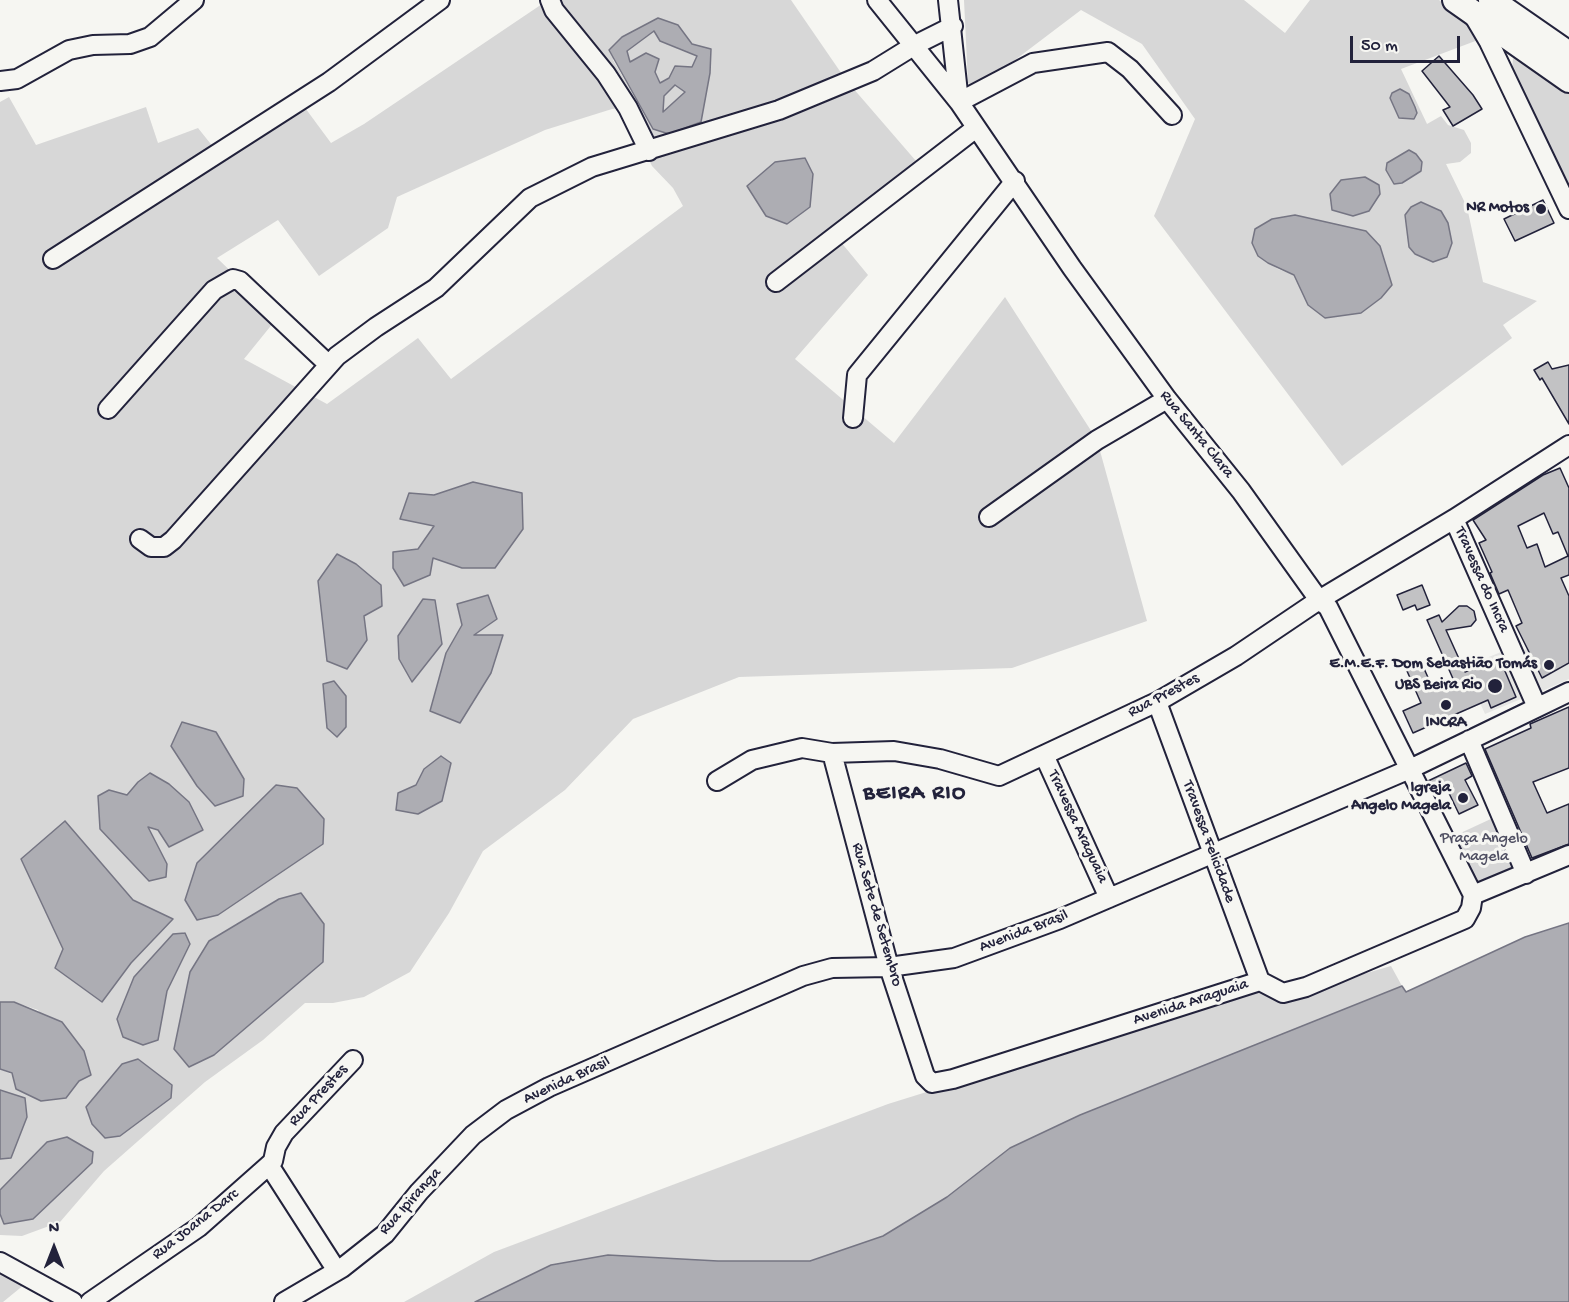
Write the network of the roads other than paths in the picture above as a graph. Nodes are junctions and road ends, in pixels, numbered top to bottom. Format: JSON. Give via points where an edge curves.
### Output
{"nodes":[{"id":1,"x":195,"y":0,"type":"edge"},
{"id":2,"x":440,"y":0,"type":"edge"},
{"id":3,"x":550,"y":0,"type":"edge"},
{"id":4,"x":877,"y":0,"type":"edge"},
{"id":5,"x":948,"y":0,"type":"edge"},
{"id":6,"x":1491,"y":0,"type":"edge"},
{"id":7,"x":1462,"y":5,"type":"edge"},
{"id":8,"x":953,"y":26,"type":"junction"},
{"id":9,"x":1512,"y":28,"type":"junction"},
{"id":10,"x":915,"y":45,"type":"junction"},
{"id":11,"x":1569,"y":54,"type":"edge"},
{"id":12,"x":1502,"y":70,"type":"junction"},
{"id":13,"x":1569,"y":80,"type":"edge"},
{"id":14,"x":0,"y":81,"type":"edge"},
{"id":15,"x":959,"y":102,"type":"junction"},
{"id":16,"x":1172,"y":115,"type":"dead end"},
{"id":17,"x":976,"y":128,"type":"junction"},
{"id":18,"x":649,"y":151,"type":"junction"},
{"id":19,"x":1015,"y":181,"type":"junction"},
{"id":20,"x":1569,"y":209,"type":"edge"},
{"id":21,"x":54,"y":259,"type":"dead end"},
{"id":22,"x":776,"y":282,"type":"dead end"},
{"id":23,"x":329,"y":365,"type":"junction"},
{"id":24,"x":1167,"y":399,"type":"junction"},
{"id":25,"x":108,"y":409,"type":"dead end"},
{"id":26,"x":853,"y":418,"type":"dead end"},
{"id":27,"x":1567,"y":452,"type":"edge"},
{"id":28,"x":989,"y":517,"type":"dead end"},
{"id":29,"x":1454,"y":519,"type":"junction"},
{"id":30,"x":140,"y":539,"type":"dead end"},
{"id":31,"x":1319,"y":600,"type":"junction"},
{"id":32,"x":1569,"y":692,"type":"edge"},
{"id":33,"x":1157,"y":702,"type":"junction"},
{"id":34,"x":1537,"y":707,"type":"junction"},
{"id":35,"x":1469,"y":740,"type":"junction"},
{"id":36,"x":832,"y":753,"type":"junction"},
{"id":37,"x":1044,"y":756,"type":"junction"},
{"id":38,"x":1410,"y":769,"type":"junction"},
{"id":39,"x":717,"y":780,"type":"dead end"},
{"id":40,"x":1212,"y":855,"type":"junction"},
{"id":41,"x":1569,"y":855,"type":"edge"},
{"id":42,"x":1526,"y":874,"type":"junction"},
{"id":43,"x":1473,"y":895,"type":"junction"},
{"id":44,"x":1109,"y":898,"type":"junction"},
{"id":45,"x":889,"y":967,"type":"junction"},
{"id":46,"x":1260,"y":981,"type":"junction"},
{"id":47,"x":353,"y":1060,"type":"dead end"},
{"id":48,"x":925,"y":1076,"type":"joint"},
{"id":49,"x":284,"y":1133,"type":"joint"},
{"id":50,"x":473,"y":1135,"type":"joint"},
{"id":51,"x":269,"y":1165,"type":"junction"},
{"id":52,"x":0,"y":1262,"type":"edge"},
{"id":53,"x":337,"y":1271,"type":"junction"},
{"id":54,"x":73,"y":1302,"type":"edge"},
{"id":55,"x":90,"y":1302,"type":"edge"},
{"id":56,"x":284,"y":1302,"type":"edge"}],
"edges":[{"from":1,"to":14,"type":"street","via":[[150,37],[130,44],[69,50],[17,79]]},
{"from":2,"to":21,"type":"street","via":[[329,82]]},
{"from":3,"to":18,"type":"street","via":[[606,74]]},
{"from":4,"to":10,"type":"street","name":"Rua Santa Clara"},
{"from":5,"to":8,"type":"street"},
{"from":6,"to":9,"type":"main road"},
{"from":7,"to":9,"type":"main road"},
{"from":7,"to":12,"type":"street"},
{"from":8,"to":10,"type":"street"},
{"from":8,"to":15,"type":"street"},
{"from":9,"to":11,"type":"main road"},
{"from":9,"to":12,"type":"street"},
{"from":9,"to":13,"type":"main road"},
{"from":10,"to":15,"type":"street","name":"Rua Santa Clara"},
{"from":10,"to":18,"type":"street","via":[[873,72],[779,111]]},
{"from":12,"to":20,"type":"street"},
{"from":15,"to":16,"type":"street","via":[[1033,63],[1108,52],[1130,69]]},
{"from":15,"to":17,"type":"street","name":"Rua Santa Clara"},
{"from":17,"to":19,"type":"street","name":"Rua Santa Clara"},
{"from":17,"to":22,"type":"street"},
{"from":18,"to":23,"type":"street","via":[[592,167],[530,198],[436,288],[376,327]]},
{"from":19,"to":24,"type":"street","name":"Rua Santa Clara","via":[[1072,268]]},
{"from":19,"to":26,"type":"street","via":[[857,375]]},
{"from":23,"to":25,"type":"street","via":[[240,281],[233,279],[214,290]]},
{"from":23,"to":30,"type":"street","via":[[173,540],[164,547],[151,547]]},
{"from":24,"to":28,"type":"street","via":[[1097,440]]},
{"from":24,"to":31,"type":"street","name":"Rua Santa Clara","via":[[1241,491]]},
{"from":27,"to":29,"type":"street","name":"Rua Prestes"},
{"from":29,"to":31,"type":"street","name":"Rua Prestes"},
{"from":29,"to":34,"type":"street","name":"Travessa do Incra"},
{"from":31,"to":33,"type":"street","name":"Rua Prestes","via":[[1236,656]]},
{"from":31,"to":38,"type":"street","name":"Rua Santa Clara","via":[[1328,606]]},
{"from":32,"to":34,"type":"street","name":"Avenida Brasil"},
{"from":33,"to":37,"type":"street","name":"Rua Prestes"},
{"from":33,"to":40,"type":"street","name":"Travessa Felicidade"},
{"from":34,"to":35,"type":"street","name":"Avenida Brasil"},
{"from":35,"to":38,"type":"street","name":"Avenida Brasil"},
{"from":35,"to":42,"type":"street"},
{"from":36,"to":37,"type":"street","name":"Rua Prestes","via":[[894,751],[999,776]]},
{"from":36,"to":39,"type":"street","name":"Rua Prestes","via":[[802,748],[752,760]]},
{"from":36,"to":45,"type":"street","name":"Rua Sete de Setembro"},
{"from":37,"to":44,"type":"street","name":"Travessa Araguaia"},
{"from":38,"to":40,"type":"street","name":"Avenida Brasil"},
{"from":38,"to":43,"type":"street","name":"Rua Santa Clara"},
{"from":40,"to":44,"type":"street","name":"Avenida Brasil"},
{"from":40,"to":46,"type":"street","name":"Travessa Felicidade"},
{"from":41,"to":42,"type":"street"},
{"from":42,"to":43,"type":"street"},
{"from":43,"to":46,"type":"street","name":"Avenida Araguaia","via":[[1465,919],[1306,987],[1283,993]]},
{"from":44,"to":45,"type":"street","name":"Avenida Brasil","via":[[954,958]]},
{"from":45,"to":48,"type":"street","name":"Rua Sete de Setembro"},
{"from":45,"to":50,"type":"street","name":"Avenida Brasil","via":[[832,968],[803,976],[549,1087],[506,1110]]},
{"from":46,"to":48,"type":"street","name":"Avenida Araguaia","via":[[953,1079],[932,1083]]},
{"from":47,"to":49,"type":"street","name":"Rua Prestes"},
{"from":49,"to":51,"type":"street","name":"Rua Joana Darc"},
{"from":50,"to":53,"type":"street","name":"Rua Ipiranga","via":[[386,1234]]},
{"from":51,"to":53,"type":"street"},
{"from":51,"to":55,"type":"street","name":"Rua Joana Darc","via":[[199,1227]]},
{"from":52,"to":54,"type":"street"},
{"from":53,"to":56,"type":"street","name":"Rua Ipiranga"}]}
